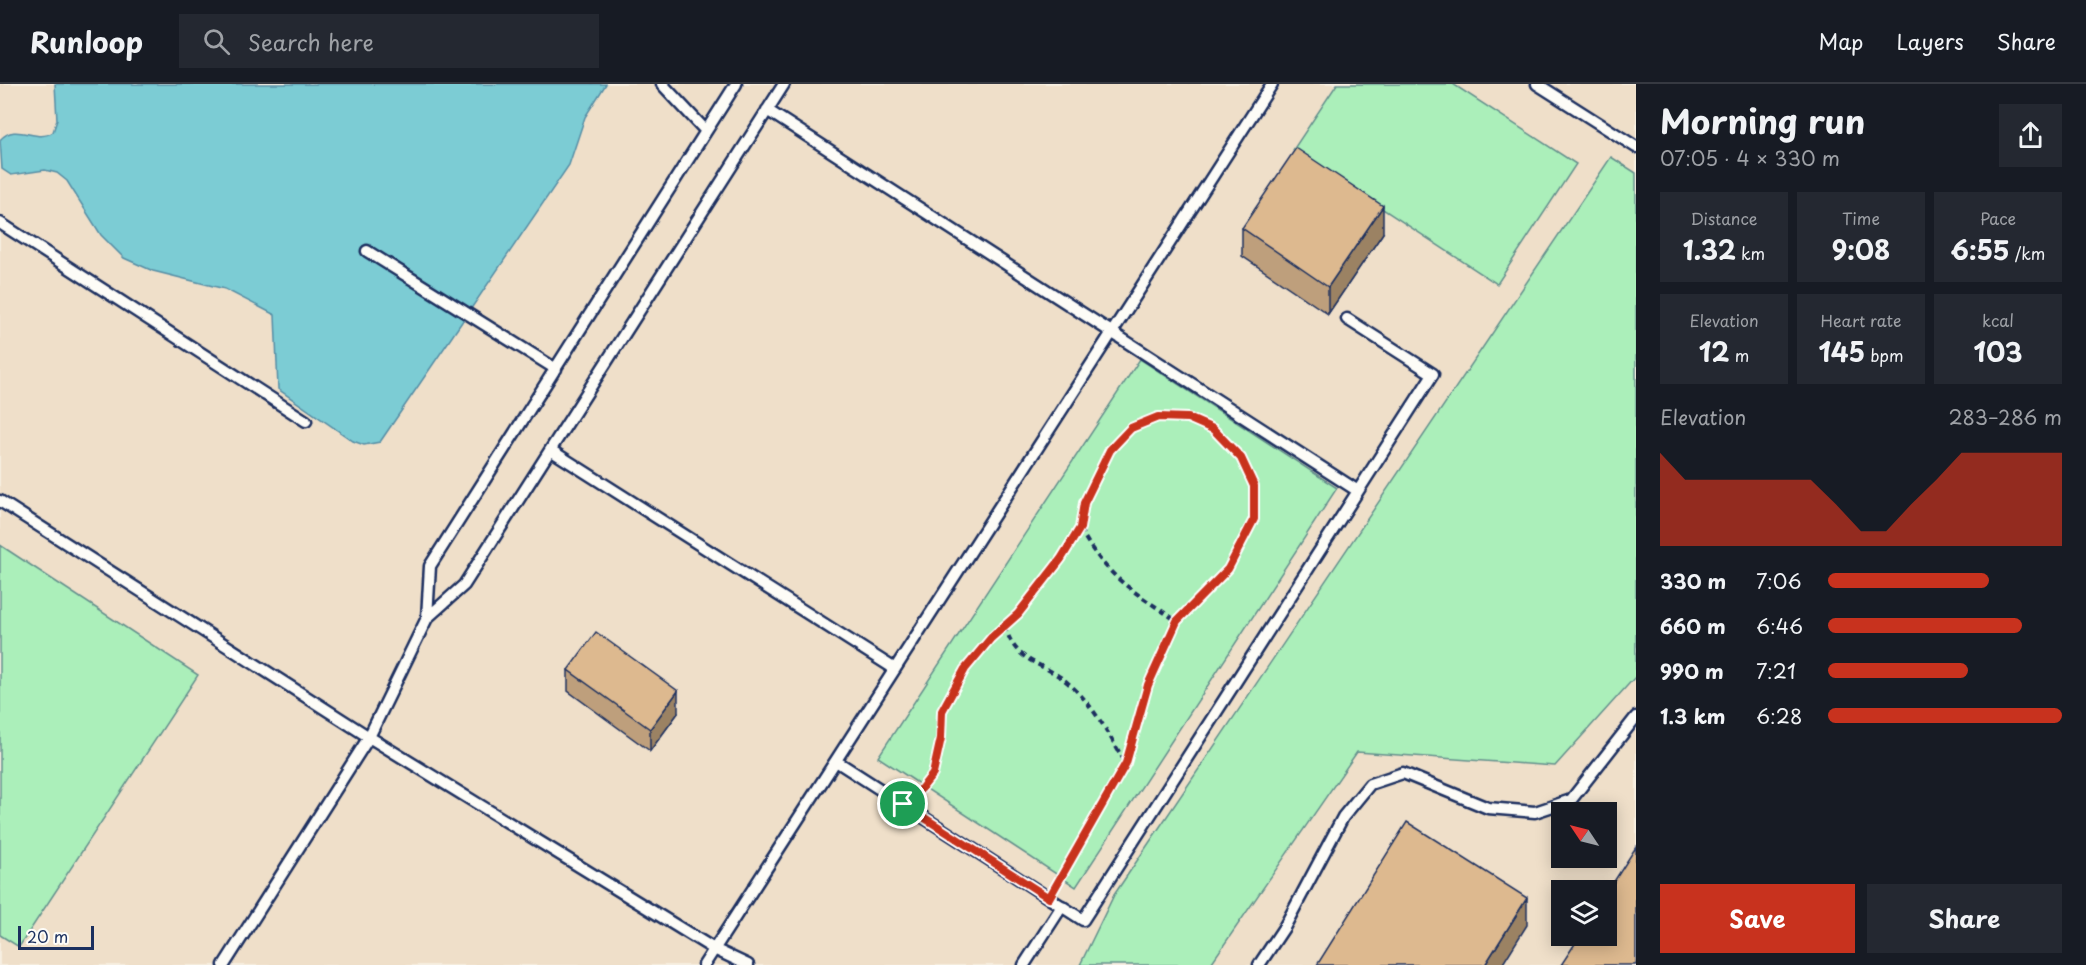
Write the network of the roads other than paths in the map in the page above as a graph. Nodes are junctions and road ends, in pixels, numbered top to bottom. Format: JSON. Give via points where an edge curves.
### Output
{"nodes":[{"id":1,"x":662,"y":84,"type":"edge"},
{"id":2,"x":736,"y":84,"type":"edge"},
{"id":3,"x":784,"y":84,"type":"edge"},
{"id":4,"x":1272,"y":84,"type":"edge"},
{"id":5,"x":1537,"y":84,"type":"edge"},
{"id":6,"x":767,"y":110,"type":"junction"},
{"id":7,"x":706,"y":131,"type":"junction"},
{"id":8,"x":1636,"y":147,"type":"edge"},
{"id":9,"x":0,"y":223,"type":"edge"},
{"id":10,"x":367,"y":251,"type":"dead end"},
{"id":11,"x":1347,"y":319,"type":"dead end"},
{"id":12,"x":1112,"y":333,"type":"junction"},
{"id":13,"x":556,"y":369,"type":"junction"},
{"id":14,"x":306,"y":422,"type":"dead end"},
{"id":15,"x":552,"y":451,"type":"junction"},
{"id":16,"x":1358,"y":491,"type":"junction"},
{"id":17,"x":0,"y":501,"type":"edge"},
{"id":18,"x":427,"y":618,"type":"junction"},
{"id":19,"x":895,"y":669,"type":"junction"},
{"id":20,"x":1636,"y":717,"type":"edge"},
{"id":21,"x":369,"y":737,"type":"junction"},
{"id":22,"x":836,"y":761,"type":"junction"},
{"id":23,"x":1062,"y":906,"type":"junction"},
{"id":24,"x":714,"y":949,"type":"junction"},
{"id":25,"x":224,"y":965,"type":"edge"},
{"id":26,"x":704,"y":965,"type":"edge"},
{"id":27,"x":748,"y":965,"type":"edge"},
{"id":28,"x":1024,"y":965,"type":"edge"},
{"id":29,"x":1259,"y":965,"type":"edge"}],
"edges":[{"from":1,"to":7,"type":"lane"},
{"from":2,"to":7,"type":"lane"},
{"from":3,"to":6,"type":"lane"},
{"from":4,"to":12,"type":"lane"},
{"from":5,"to":8,"type":"lane"},
{"from":6,"to":12,"type":"lane"},
{"from":6,"to":15,"type":"lane"},
{"from":7,"to":13,"type":"lane"},
{"from":9,"to":14,"type":"lane"},
{"from":10,"to":13,"type":"lane"},
{"from":11,"to":16,"type":"lane","via":[[1433,374]]},
{"from":12,"to":16,"type":"lane"},
{"from":12,"to":19,"type":"lane"},
{"from":13,"to":18,"type":"lane","via":[[430,566]]},
{"from":15,"to":18,"type":"lane","via":[[464,585]]},
{"from":15,"to":19,"type":"lane"},
{"from":16,"to":23,"type":"lane","via":[[1083,920]]},
{"from":17,"to":21,"type":"lane"},
{"from":18,"to":21,"type":"lane"},
{"from":19,"to":22,"type":"lane"},
{"from":20,"to":29,"type":"lane","via":[[1571,800],[1535,812],[1488,808],[1402,773],[1370,784],[1342,817],[1286,926]]},
{"from":21,"to":24,"type":"lane"},
{"from":21,"to":25,"type":"lane"},
{"from":22,"to":23,"type":"lane"},
{"from":22,"to":24,"type":"lane"},
{"from":23,"to":28,"type":"lane"},
{"from":24,"to":26,"type":"lane"},
{"from":24,"to":27,"type":"lane"}]}
